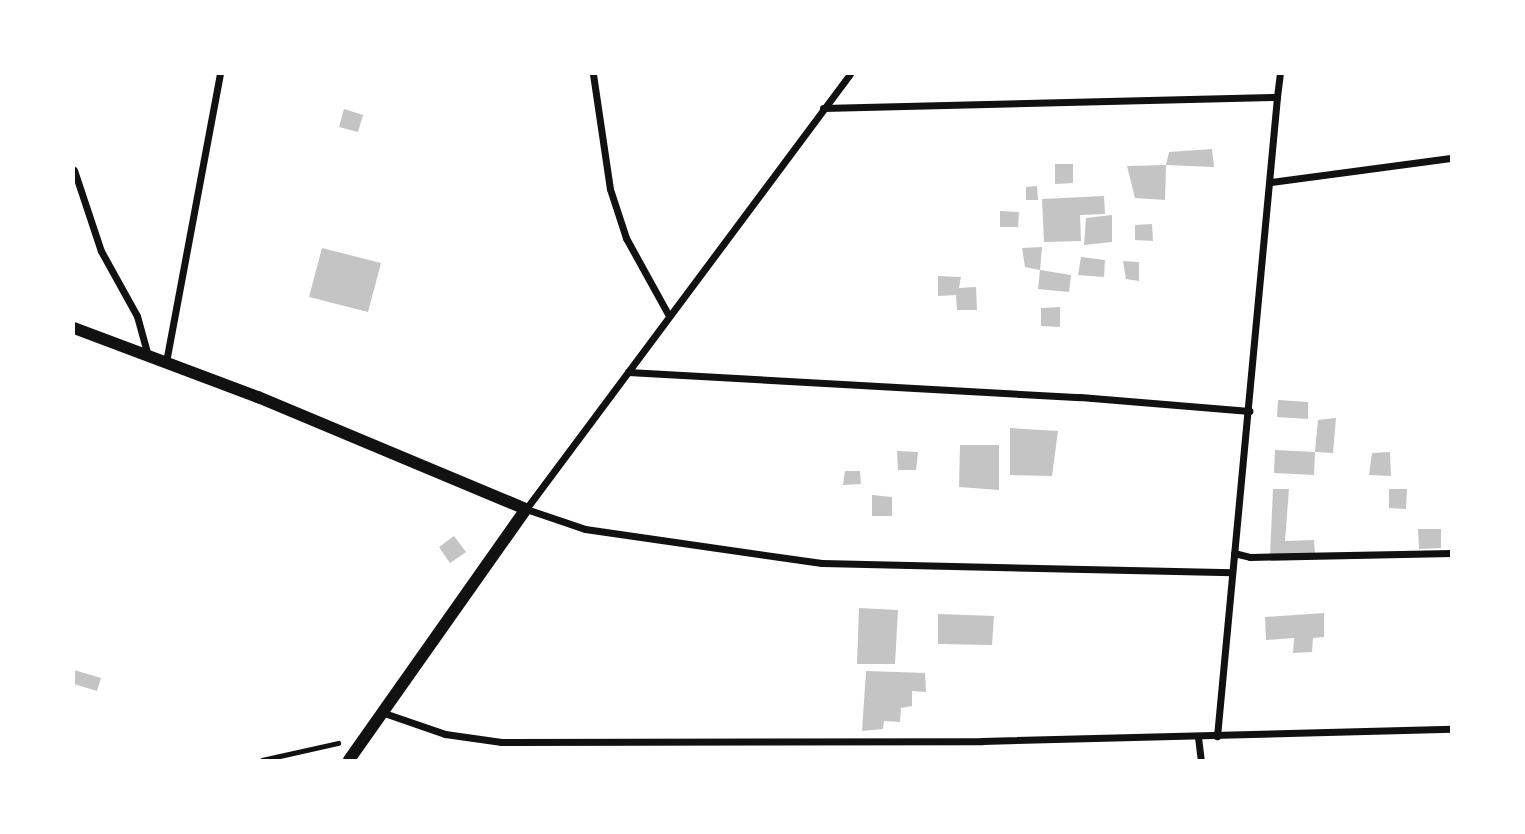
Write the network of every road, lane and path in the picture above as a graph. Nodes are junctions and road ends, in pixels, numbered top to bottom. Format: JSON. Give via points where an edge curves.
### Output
{"nodes":[{"id":1,"x":220,"y":74,"type":"edge"},
{"id":2,"x":593,"y":74,"type":"edge"},
{"id":3,"x":850,"y":74,"type":"edge"},
{"id":4,"x":1280,"y":74,"type":"edge"},
{"id":5,"x":1277,"y":97,"type":"junction"},
{"id":6,"x":823,"y":108,"type":"junction"},
{"id":7,"x":1451,"y":158,"type":"edge"},
{"id":8,"x":74,"y":170,"type":"edge"},
{"id":9,"x":1271,"y":182,"type":"junction"},
{"id":10,"x":669,"y":316,"type":"junction"},
{"id":11,"x":74,"y":328,"type":"edge"},
{"id":12,"x":148,"y":356,"type":"junction"},
{"id":13,"x":166,"y":362,"type":"junction"},
{"id":14,"x":628,"y":372,"type":"junction"},
{"id":15,"x":1249,"y":411,"type":"junction"},
{"id":16,"x":526,"y":509,"type":"junction"},
{"id":17,"x":1234,"y":552,"type":"junction"},
{"id":18,"x":1451,"y":553,"type":"edge"},
{"id":19,"x":1232,"y":572,"type":"junction"},
{"id":20,"x":384,"y":713,"type":"junction"},
{"id":21,"x":1451,"y":729,"type":"edge"},
{"id":22,"x":1217,"y":736,"type":"junction"},
{"id":23,"x":366,"y":737,"type":"junction"},
{"id":24,"x":1198,"y":737,"type":"junction"},
{"id":25,"x":262,"y":761,"type":"edge"},
{"id":26,"x":349,"y":761,"type":"edge"},
{"id":27,"x":1202,"y":761,"type":"edge"}],
"edges":[{"from":1,"to":13,"type":"street"},
{"from":2,"to":10,"type":"street","via":[[610,189],[626,238]]},
{"from":3,"to":6,"type":"street"},
{"from":4,"to":5,"type":"street"},
{"from":5,"to":6,"type":"street"},
{"from":5,"to":9,"type":"street"},
{"from":6,"to":10,"type":"street"},
{"from":7,"to":9,"type":"street"},
{"from":8,"to":12,"type":"street","via":[[102,251],[137,316]]},
{"from":9,"to":15,"type":"street"},
{"from":10,"to":14,"type":"street"},
{"from":11,"to":12,"type":"street"},
{"from":12,"to":13,"type":"street"},
{"from":13,"to":16,"type":"street"},
{"from":14,"to":15,"type":"street"},
{"from":14,"to":16,"type":"street"},
{"from":15,"to":17,"type":"street"},
{"from":16,"to":19,"type":"street","via":[[594,530],[822,563]]},
{"from":16,"to":20,"type":"street"},
{"from":17,"to":18,"type":"street","via":[[1250,557]]},
{"from":17,"to":19,"type":"street"},
{"from":19,"to":22,"type":"street"},
{"from":20,"to":23,"type":"street"},
{"from":20,"to":24,"type":"street","via":[[444,734],[501,742]]},
{"from":21,"to":22,"type":"street"},
{"from":22,"to":24,"type":"street"},
{"from":23,"to":25,"type":"path"},
{"from":23,"to":26,"type":"street"},
{"from":24,"to":27,"type":"street"}]}
